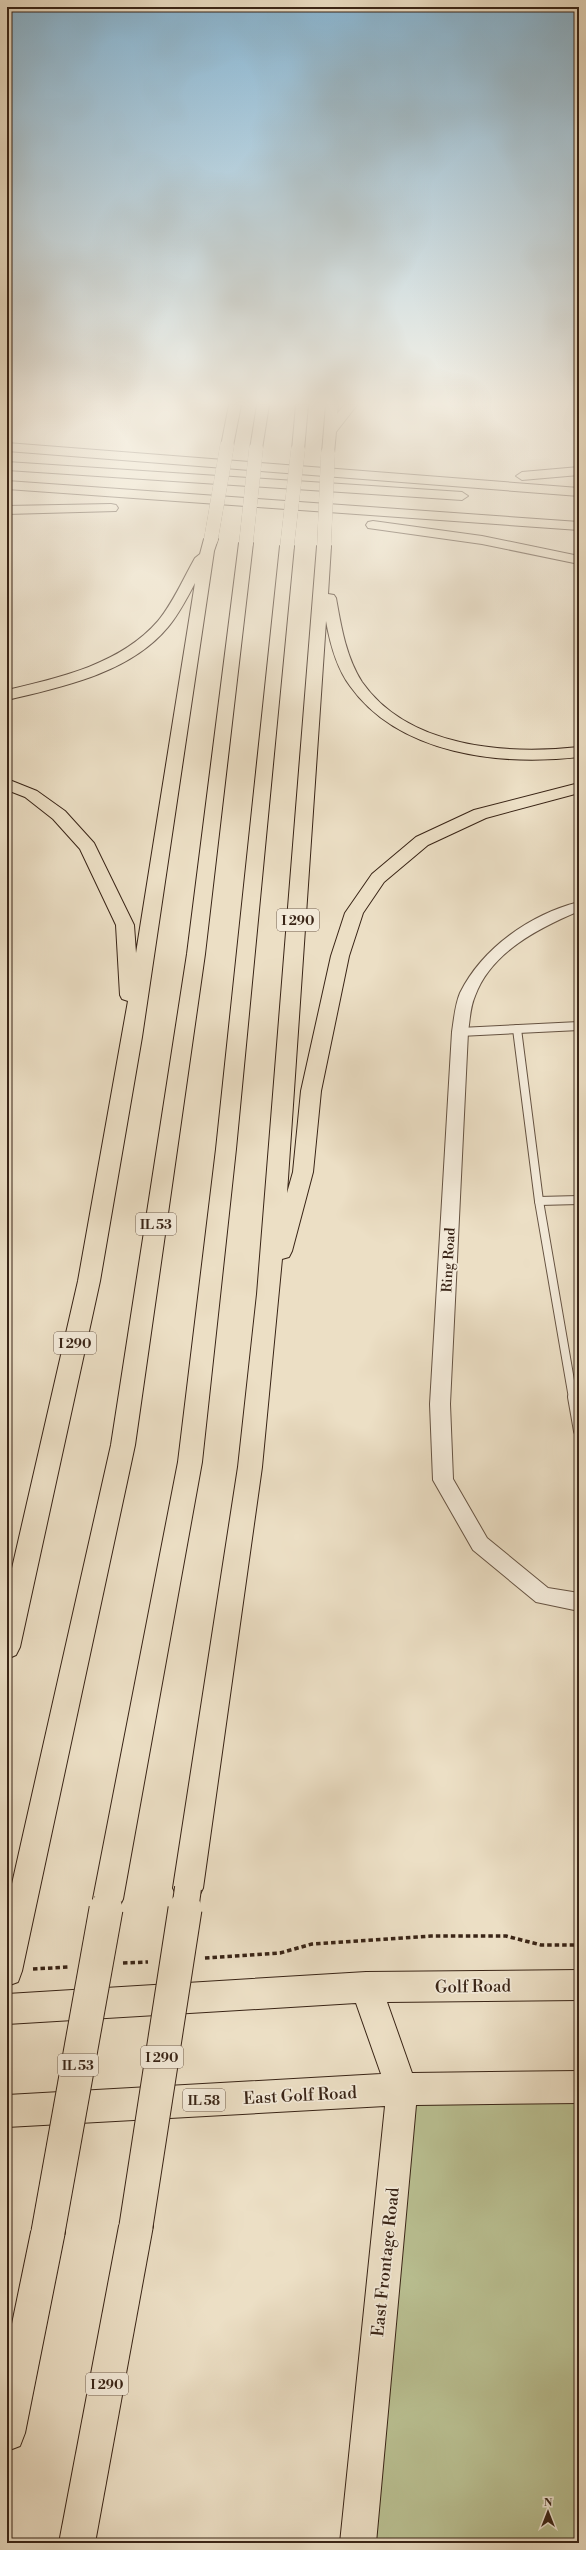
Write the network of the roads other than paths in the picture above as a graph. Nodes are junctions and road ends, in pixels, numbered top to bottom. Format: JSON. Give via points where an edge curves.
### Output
{"nodes":[{"id":1,"x":213,"y":524,"type":"edge"},
{"id":2,"x":248,"y":524,"type":"edge"},
{"id":3,"x":290,"y":524,"type":"edge"},
{"id":4,"x":325,"y":524,"type":"edge"},
{"id":5,"x":356,"y":524,"type":"dead end"},
{"id":6,"x":551,"y":524,"type":"edge"},
{"id":7,"x":372,"y":525,"type":"junction"},
{"id":8,"x":579,"y":526,"type":"edge"},
{"id":9,"x":531,"y":536,"type":"dead end"},
{"id":10,"x":209,"y":545,"type":"junction"},
{"id":11,"x":579,"y":560,"type":"edge"},
{"id":12,"x":322,"y":566,"type":"junction"},
{"id":13,"x":7,"y":695,"type":"edge"},
{"id":14,"x":579,"y":752,"type":"edge"},
{"id":15,"x":7,"y":784,"type":"edge"},
{"id":16,"x":579,"y":788,"type":"edge"},
{"id":17,"x":579,"y":906,"type":"edge"},
{"id":18,"x":579,"y":1026,"type":"edge"},
{"id":19,"x":517,"y":1029,"type":"junction"},
{"id":20,"x":460,"y":1032,"type":"junction"},
{"id":21,"x":132,"y":1037,"type":"junction"},
{"id":22,"x":579,"y":1200,"type":"edge"},
{"id":23,"x":539,"y":1201,"type":"junction"},
{"id":24,"x":268,"y":1294,"type":"junction"},
{"id":25,"x":579,"y":1431,"type":"edge"},
{"id":26,"x":579,"y":1602,"type":"edge"},
{"id":27,"x":7,"y":1647,"type":"edge"},
{"id":28,"x":19,"y":1970,"type":"edge"},
{"id":29,"x":579,"y":1984,"type":"edge"},
{"id":30,"x":366,"y":1987,"type":"junction"},
{"id":31,"x":7,"y":2009,"type":"edge"},
{"id":32,"x":579,"y":2087,"type":"edge"},
{"id":33,"x":402,"y":2090,"type":"junction"},
{"id":34,"x":7,"y":2111,"type":"edge"},
{"id":35,"x":7,"y":2432,"type":"edge"},
{"id":36,"x":77,"y":2543,"type":"edge"},
{"id":37,"x":358,"y":2543,"type":"edge"}],
"edges":[{"from":1,"to":10,"type":"main road","number":"I 290","bridge":true},
{"from":2,"to":28,"type":"main road","number":"IL 53","bridge":true,"via":[[196,954],[123,1445],[73,1682],[23,1898]]},
{"from":3,"to":35,"type":"main road","number":"IL 53","bridge":true,"via":[[226,1149],[190,1462],[48,2232]]},
{"from":4,"to":12,"type":"main road","number":"I 290","bridge":true},
{"from":5,"to":7,"type":"main road"},
{"from":6,"to":8,"type":"main road"},
{"from":7,"to":9,"type":"main road"},
{"from":7,"to":11,"type":"main road","via":[[482,540]]},
{"from":10,"to":13,"type":"main road","via":[[163,624],[147,639],[83,675]]},
{"from":10,"to":21,"type":"main road","number":"I 290"},
{"from":12,"to":14,"type":"main road","via":[[339,653],[357,685],[390,716],[428,737],[485,751],[525,755]]},
{"from":12,"to":24,"type":"main road","number":"I 290"},
{"from":15,"to":21,"type":"main road","via":[[31,794],[59,815],[88,847],[125,925]]},
{"from":16,"to":24,"type":"main road","via":[[480,814],[422,841],[378,878],[354,914],[340,956],[312,1091],[303,1172]]},
{"from":17,"to":20,"type":"street","name":"Ring Road","via":[[534,925],[492,956],[468,993]]},
{"from":18,"to":19,"type":"lane"},
{"from":19,"to":20,"type":"lane"},
{"from":19,"to":23,"type":"lane"},
{"from":20,"to":26,"type":"street","name":"Ring Road","via":[[440,1404],[443,1480],[480,1544],[543,1596]]},
{"from":21,"to":27,"type":"main road","number":"I 290","via":[[89,1281]]},
{"from":22,"to":23,"type":"lane"},
{"from":23,"to":25,"type":"lane"},
{"from":24,"to":36,"type":"main road","number":"I 290","bridge":true,"via":[[250,1467],[188,1888],[136,2226]]},
{"from":29,"to":30,"type":"main road","name":"Golf Road"},
{"from":30,"to":31,"type":"main road"},
{"from":30,"to":33,"type":"main road","name":"East Frontage Road"},
{"from":32,"to":33,"type":"main road","number":"IL 58"},
{"from":33,"to":34,"type":"main road","name":"East Golf Road","number":"IL 58"},
{"from":33,"to":37,"type":"main road","name":"East Frontage Road"}]}
